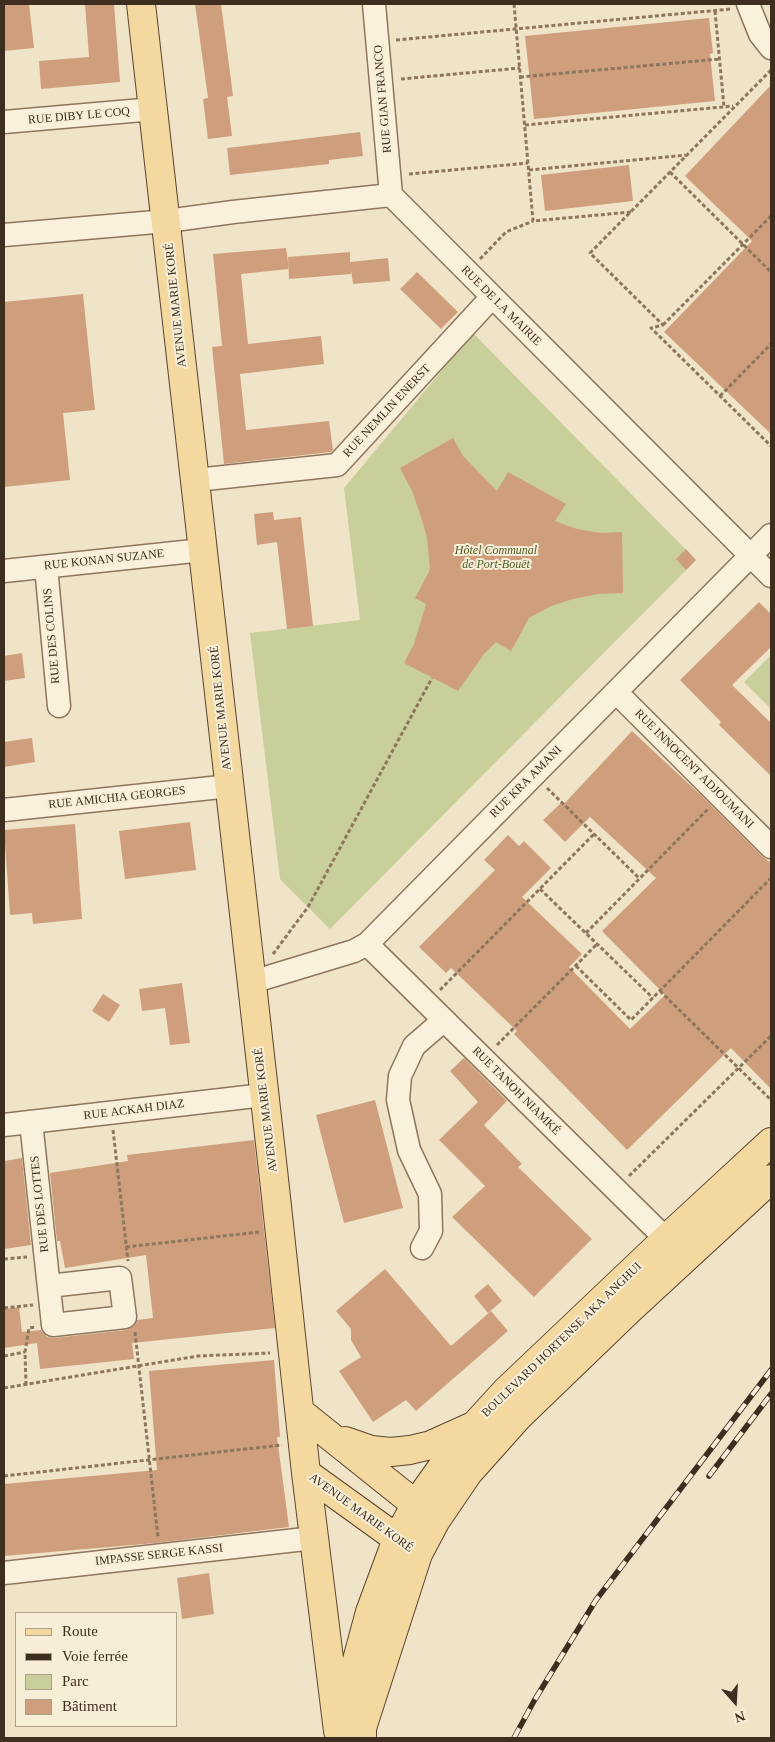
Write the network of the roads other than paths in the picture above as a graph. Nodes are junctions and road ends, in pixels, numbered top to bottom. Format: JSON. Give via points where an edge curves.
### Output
{"nodes":[{"id":1,"x":141,"y":4,"type":"edge"},
{"id":2,"x":374,"y":4,"type":"edge"},
{"id":3,"x":749,"y":6,"type":"edge"},
{"id":4,"x":771,"y":48,"type":"edge"},
{"id":5,"x":154,"y":110,"type":"junction"},
{"id":6,"x":4,"y":122,"type":"edge"},
{"id":7,"x":390,"y":185,"type":"junction"},
{"id":8,"x":167,"y":221,"type":"junction"},
{"id":9,"x":4,"y":235,"type":"edge"},
{"id":10,"x":492,"y":297,"type":"junction"},
{"id":11,"x":196,"y":480,"type":"junction"},
{"id":12,"x":771,"y":535,"type":"edge"},
{"id":13,"x":203,"y":550,"type":"junction"},
{"id":14,"x":750,"y":556,"type":"junction"},
{"id":15,"x":46,"y":566,"type":"junction"},
{"id":16,"x":4,"y":571,"type":"edge"},
{"id":17,"x":771,"y":576,"type":"edge"},
{"id":18,"x":616,"y":692,"type":"junction"},
{"id":19,"x":59,"y":706,"type":"dead end"},
{"id":20,"x":230,"y":786,"type":"junction"},
{"id":21,"x":4,"y":810,"type":"edge"},
{"id":22,"x":771,"y":847,"type":"edge"},
{"id":23,"x":367,"y":944,"type":"junction"},
{"id":24,"x":252,"y":982,"type":"junction"},
{"id":25,"x":444,"y":1020,"type":"junction"},
{"id":26,"x":264,"y":1095,"type":"junction"},
{"id":27,"x":30,"y":1122,"type":"junction"},
{"id":28,"x":4,"y":1125,"type":"edge"},
{"id":29,"x":771,"y":1142,"type":"edge"},
{"id":30,"x":771,"y":1178,"type":"edge"},
{"id":31,"x":666,"y":1239,"type":"junction"},
{"id":32,"x":422,"y":1248,"type":"dead end"},
{"id":33,"x":51,"y":1305,"type":"junction"},
{"id":34,"x":300,"y":1412,"type":"junction"},
{"id":35,"x":474,"y":1426,"type":"junction"},
{"id":36,"x":332,"y":1438,"type":"junction"},
{"id":37,"x":306,"y":1474,"type":"junction"},
{"id":38,"x":426,"y":1512,"type":"junction"},
{"id":39,"x":314,"y":1538,"type":"junction"},
{"id":40,"x":407,"y":1546,"type":"junction"},
{"id":41,"x":4,"y":1573,"type":"edge"},
{"id":42,"x":346,"y":1736,"type":"edge"}],
"edges":[{"from":1,"to":5,"type":"main road","name":"AVENUE MARIE KORÉ"},
{"from":2,"to":7,"type":"street","name":"RUE GIAN FRANCO"},
{"from":3,"to":4,"type":"street","via":[[760,34]]},
{"from":5,"to":6,"type":"street","name":"RUE DIBY LE COQ"},
{"from":5,"to":8,"type":"main road","name":"AVENUE MARIE KORÉ"},
{"from":7,"to":8,"type":"street"},
{"from":7,"to":10,"type":"street","name":"RUE DE LA MAIRIE"},
{"from":8,"to":9,"type":"street"},
{"from":8,"to":11,"type":"main road","name":"AVENUE MARIE KORÉ"},
{"from":10,"to":11,"type":"street","name":"RUE NEMLIN ENERST","via":[[337,465]]},
{"from":10,"to":14,"type":"street","name":"RUE DE LA MAIRIE"},
{"from":11,"to":13,"type":"main road","name":"AVENUE MARIE KORÉ"},
{"from":12,"to":14,"type":"street","name":"RUE KRA AMANI"},
{"from":13,"to":15,"type":"street","name":"RUE KONAN SUZANE"},
{"from":13,"to":20,"type":"main road","name":"AVENUE MARIE KORÉ"},
{"from":14,"to":17,"type":"street","name":"RUE DE LA MAIRIE"},
{"from":14,"to":18,"type":"street","name":"RUE KRA AMANI"},
{"from":15,"to":16,"type":"street","name":"RUE KONAN SUZANE"},
{"from":15,"to":19,"type":"street","name":"RUE DES COLINS"},
{"from":18,"to":22,"type":"street","name":"RUE INNOCENT ADJOUMANI"},
{"from":18,"to":23,"type":"street","name":"RUE KRA AMANI"},
{"from":20,"to":21,"type":"street","name":"RUE AMICHIA GEORGES"},
{"from":20,"to":24,"type":"main road","name":"AVENUE MARIE KORÉ"},
{"from":23,"to":24,"type":"street","name":"RUE KRA AMANI","via":[[354,951]]},
{"from":23,"to":25,"type":"street","name":"RUE TANOH NIAMKÉ"},
{"from":24,"to":26,"type":"main road","name":"AVENUE MARIE KORÉ"},
{"from":25,"to":31,"type":"street","name":"RUE TANOH NIAMKÉ"},
{"from":25,"to":32,"type":"street","via":[[414,1046],[400,1076],[398,1100],[409,1150],[430,1194],[431,1231]]},
{"from":26,"to":27,"type":"street","name":"RUE ACKAH DIAZ"},
{"from":26,"to":34,"type":"main road","name":"AVENUE MARIE KORÉ"},
{"from":27,"to":28,"type":"street","name":"RUE ACKAH DIAZ"},
{"from":27,"to":33,"type":"street","name":"RUE DES LOTTES"},
{"from":29,"to":31,"type":"main road","name":"BOULEVARD HORTENSE AKA ANGHUI"},
{"from":30,"to":38,"type":"main road","name":"BOULEVARD HORTENSE AKA ANGHUI","via":[[518,1417],[468,1473]]},
{"from":31,"to":35,"type":"main road","name":"BOULEVARD HORTENSE AKA ANGHUI","via":[[506,1391]]},
{"from":33,"to":33,"type":"street","via":[[120,1278],[125,1317]]},
{"from":34,"to":36,"type":"main road"},
{"from":34,"to":37,"type":"main road","name":"AVENUE MARIE KORÉ"},
{"from":35,"to":36,"type":"main road","via":[[432,1445],[391,1452],[371,1450]]},
{"from":35,"to":38,"type":"main road","name":"BOULEVARD HORTENSE AKA ANGHUI","via":[[440,1469]]},
{"from":36,"to":38,"type":"main road"},
{"from":37,"to":39,"type":"main road"},
{"from":37,"to":40,"type":"main road","name":"AVENUE MARIE KORÉ"},
{"from":38,"to":40,"type":"main road","name":"BOULEVARD HORTENSE AKA ANGHUI"},
{"from":39,"to":41,"type":"street","name":"IMPASSE SERGE KASSI"},
{"from":39,"to":42,"type":"main road"},
{"from":40,"to":42,"type":"main road","name":"BOULEVARD HORTENSE AKA ANGHUI","via":[[370,1612]]}]}
